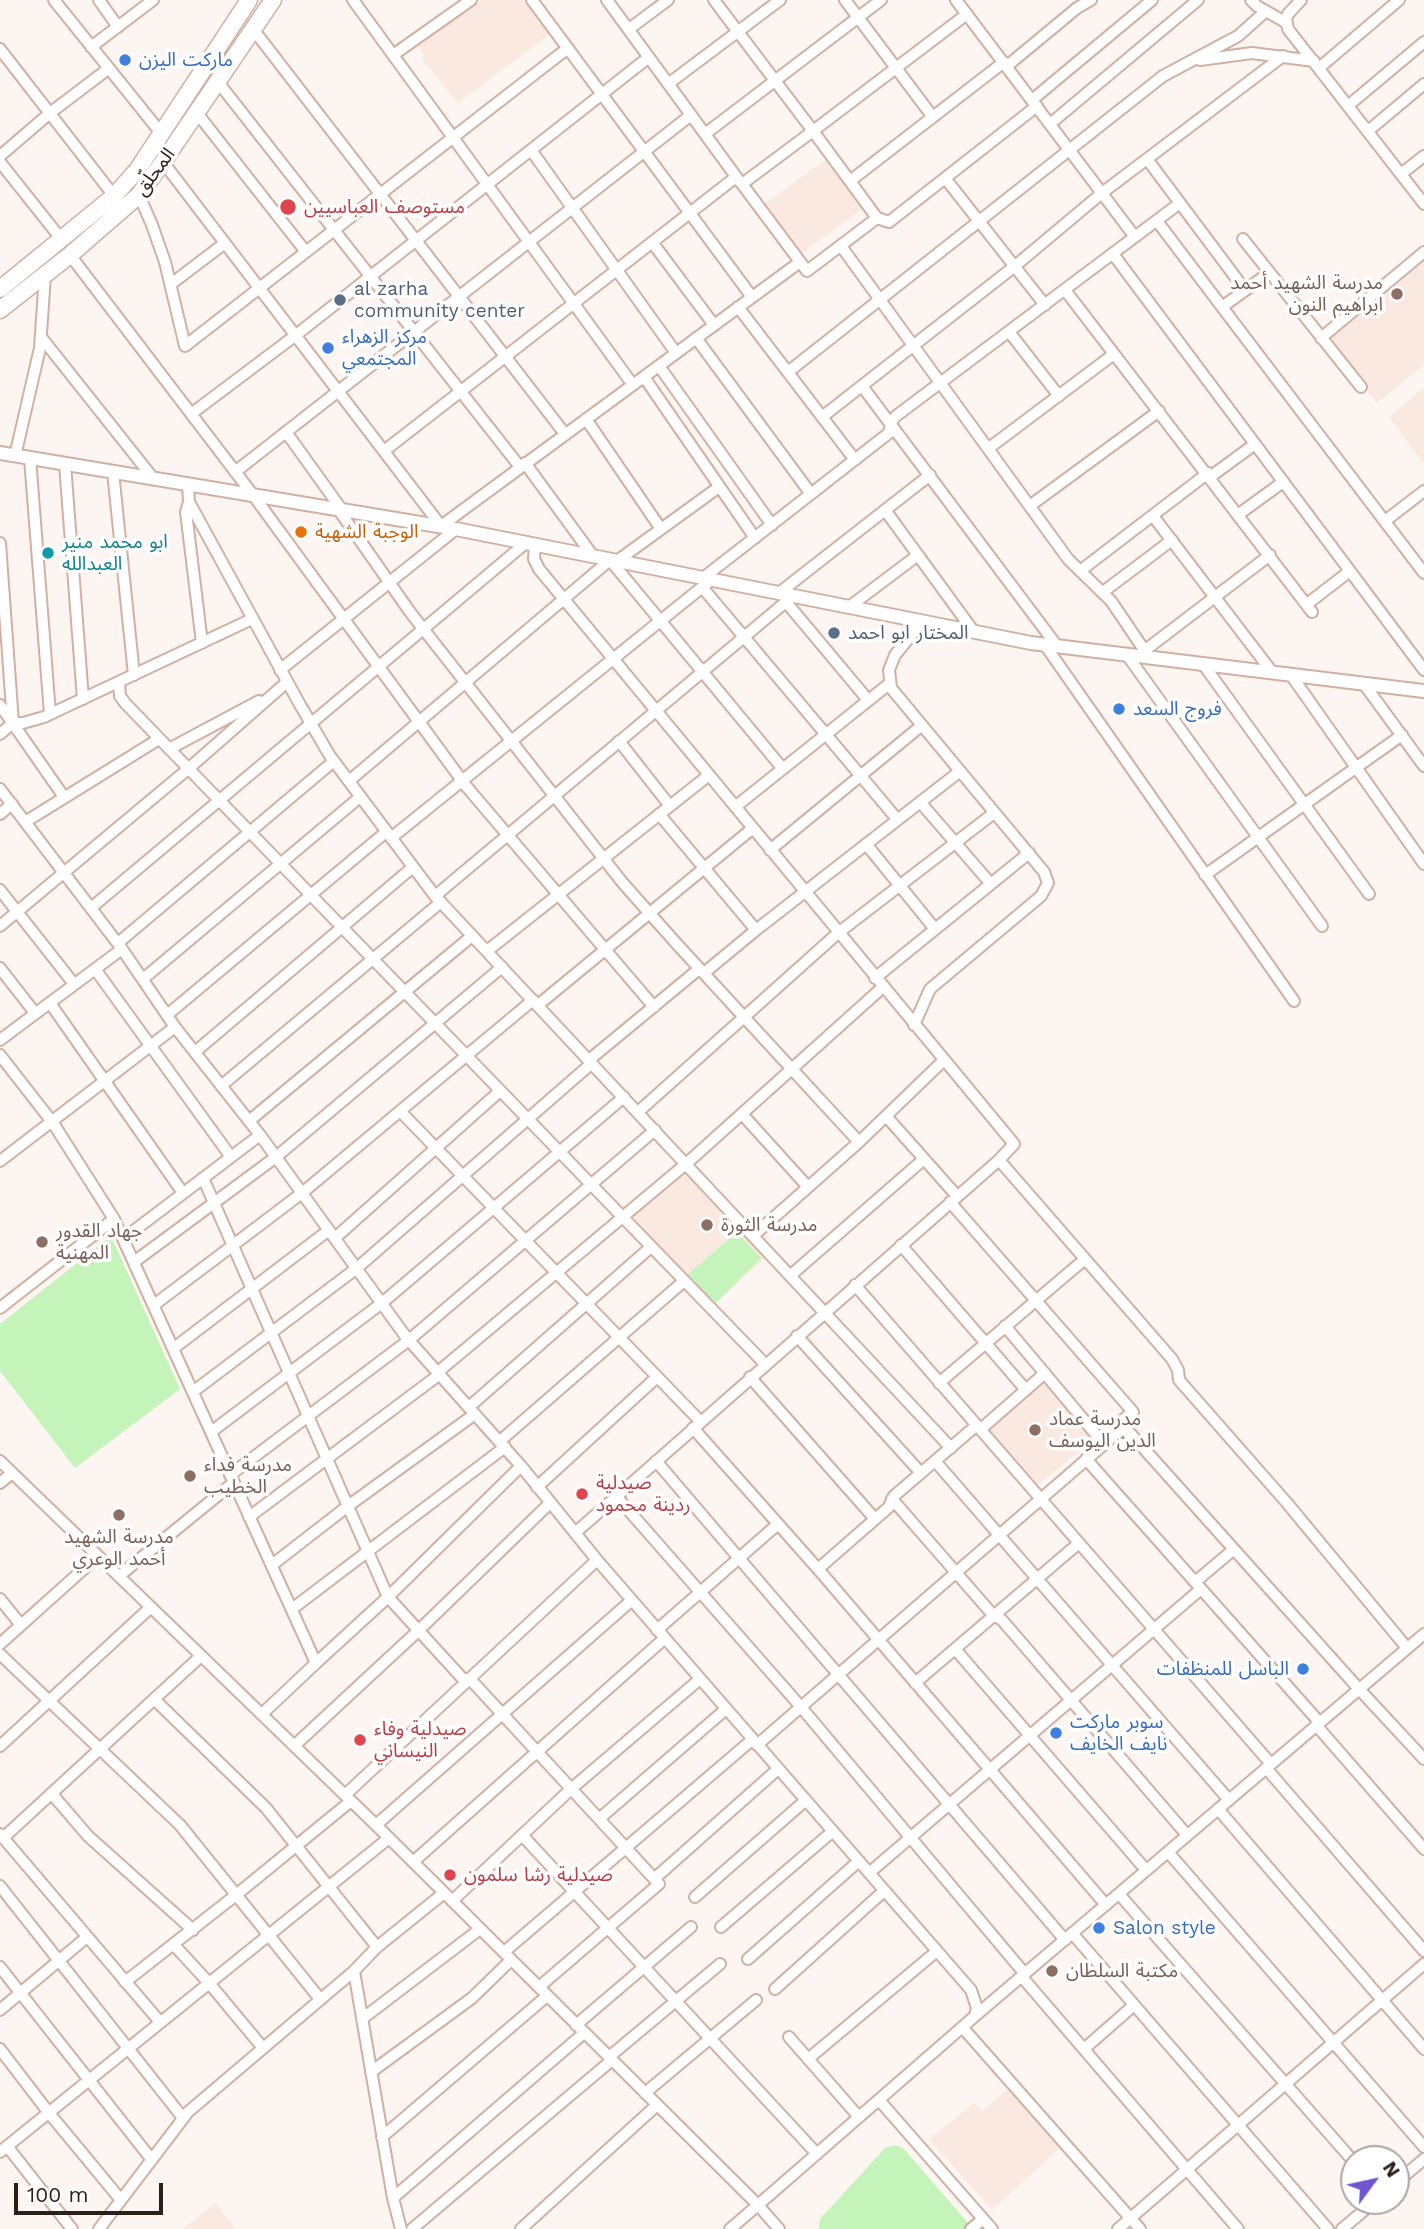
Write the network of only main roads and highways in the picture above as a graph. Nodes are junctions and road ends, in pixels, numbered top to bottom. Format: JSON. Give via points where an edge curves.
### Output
{"nodes":[{"id":1,"x":248,"y":0,"type":"edge"},
{"id":2,"x":273,"y":0,"type":"edge"},
{"id":3,"x":66,"y":247,"type":"junction"},
{"id":4,"x":2,"y":284,"type":"edge"},
{"id":5,"x":0,"y":310,"type":"edge"},
{"id":6,"x":0,"y":453,"type":"edge"},
{"id":7,"x":1424,"y":691,"type":"edge"}],
"edges":[{"from":1,"to":3,"type":"highway","name":"المحلّق","via":[[138,169]]},
{"from":2,"to":3,"type":"highway","name":"المحلّق","via":[[139,195]]},
{"from":3,"to":4,"type":"highway","name":"المحلّق"},
{"from":3,"to":5,"type":"highway","name":"المحلّق","via":[[45,275]]},
{"from":6,"to":7,"type":"main road","via":[[442,526],[705,582],[1051,645]]}]}
